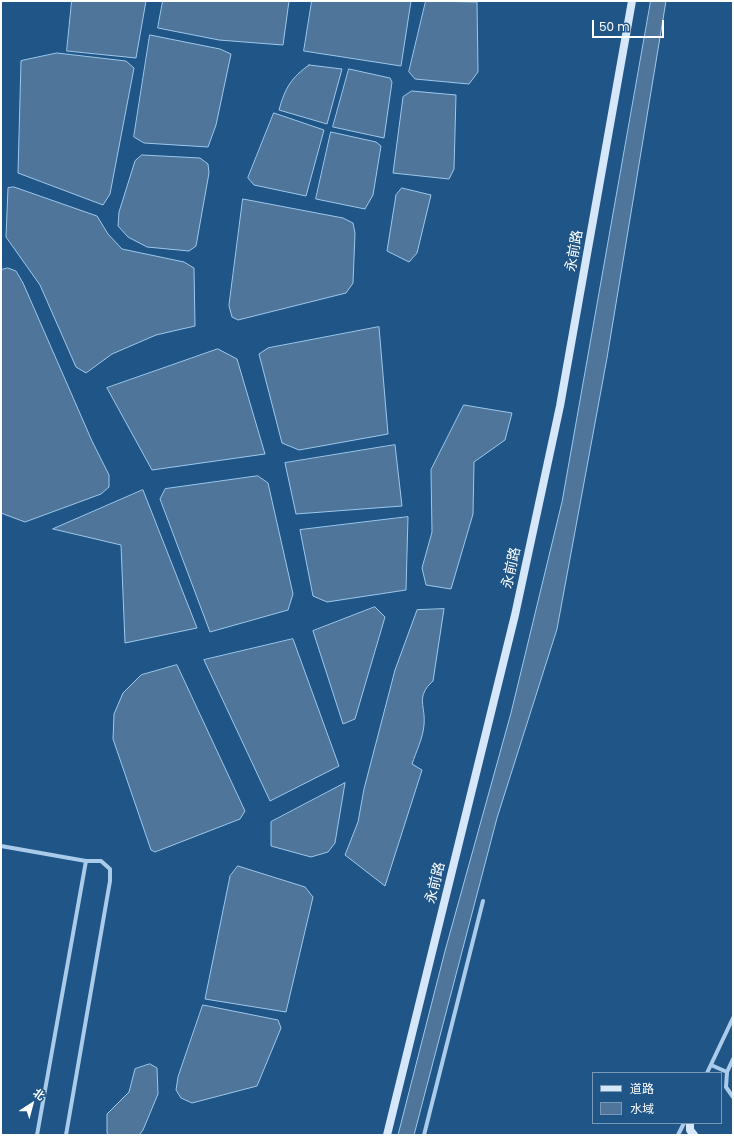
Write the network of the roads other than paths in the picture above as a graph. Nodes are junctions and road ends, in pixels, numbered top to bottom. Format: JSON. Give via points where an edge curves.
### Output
{"nodes":[{"id":1,"x":632,"y":1,"type":"edge"},
{"id":2,"x":1,"y":846,"type":"edge"},
{"id":3,"x":86,"y":862,"type":"junction"},
{"id":4,"x":483,"y":901,"type":"dead end"},
{"id":5,"x":733,"y":1018,"type":"edge"},
{"id":6,"x":733,"y":1059,"type":"edge"},
{"id":7,"x":711,"y":1065,"type":"junction"},
{"id":8,"x":708,"y":1072,"type":"edge"},
{"id":9,"x":727,"y":1072,"type":"junction"},
{"id":10,"x":733,"y":1097,"type":"edge"},
{"id":11,"x":684,"y":1124,"type":"edge"},
{"id":12,"x":690,"y":1124,"type":"edge"},
{"id":13,"x":37,"y":1135,"type":"edge"},
{"id":14,"x":66,"y":1135,"type":"edge"},
{"id":15,"x":387,"y":1135,"type":"edge"},
{"id":16,"x":424,"y":1135,"type":"edge"},
{"id":17,"x":678,"y":1135,"type":"edge"},
{"id":18,"x":694,"y":1135,"type":"edge"}],
"edges":[{"from":1,"to":15,"type":"street","name":"永前路","via":[[560,406],[515,615]]},
{"from":2,"to":3,"type":"street"},
{"from":3,"to":13,"type":"street"},
{"from":3,"to":14,"type":"street","via":[[101,861],[110,869],[110,882]]},
{"from":4,"to":16,"type":"street"},
{"from":5,"to":7,"type":"street"},
{"from":6,"to":9,"type":"street"},
{"from":7,"to":8,"type":"street"},
{"from":7,"to":9,"type":"street"},
{"from":9,"to":10,"type":"street","via":[[726,1087]]},
{"from":11,"to":17,"type":"street"},
{"from":12,"to":18,"type":"street","via":[[690,1130]]}]}
